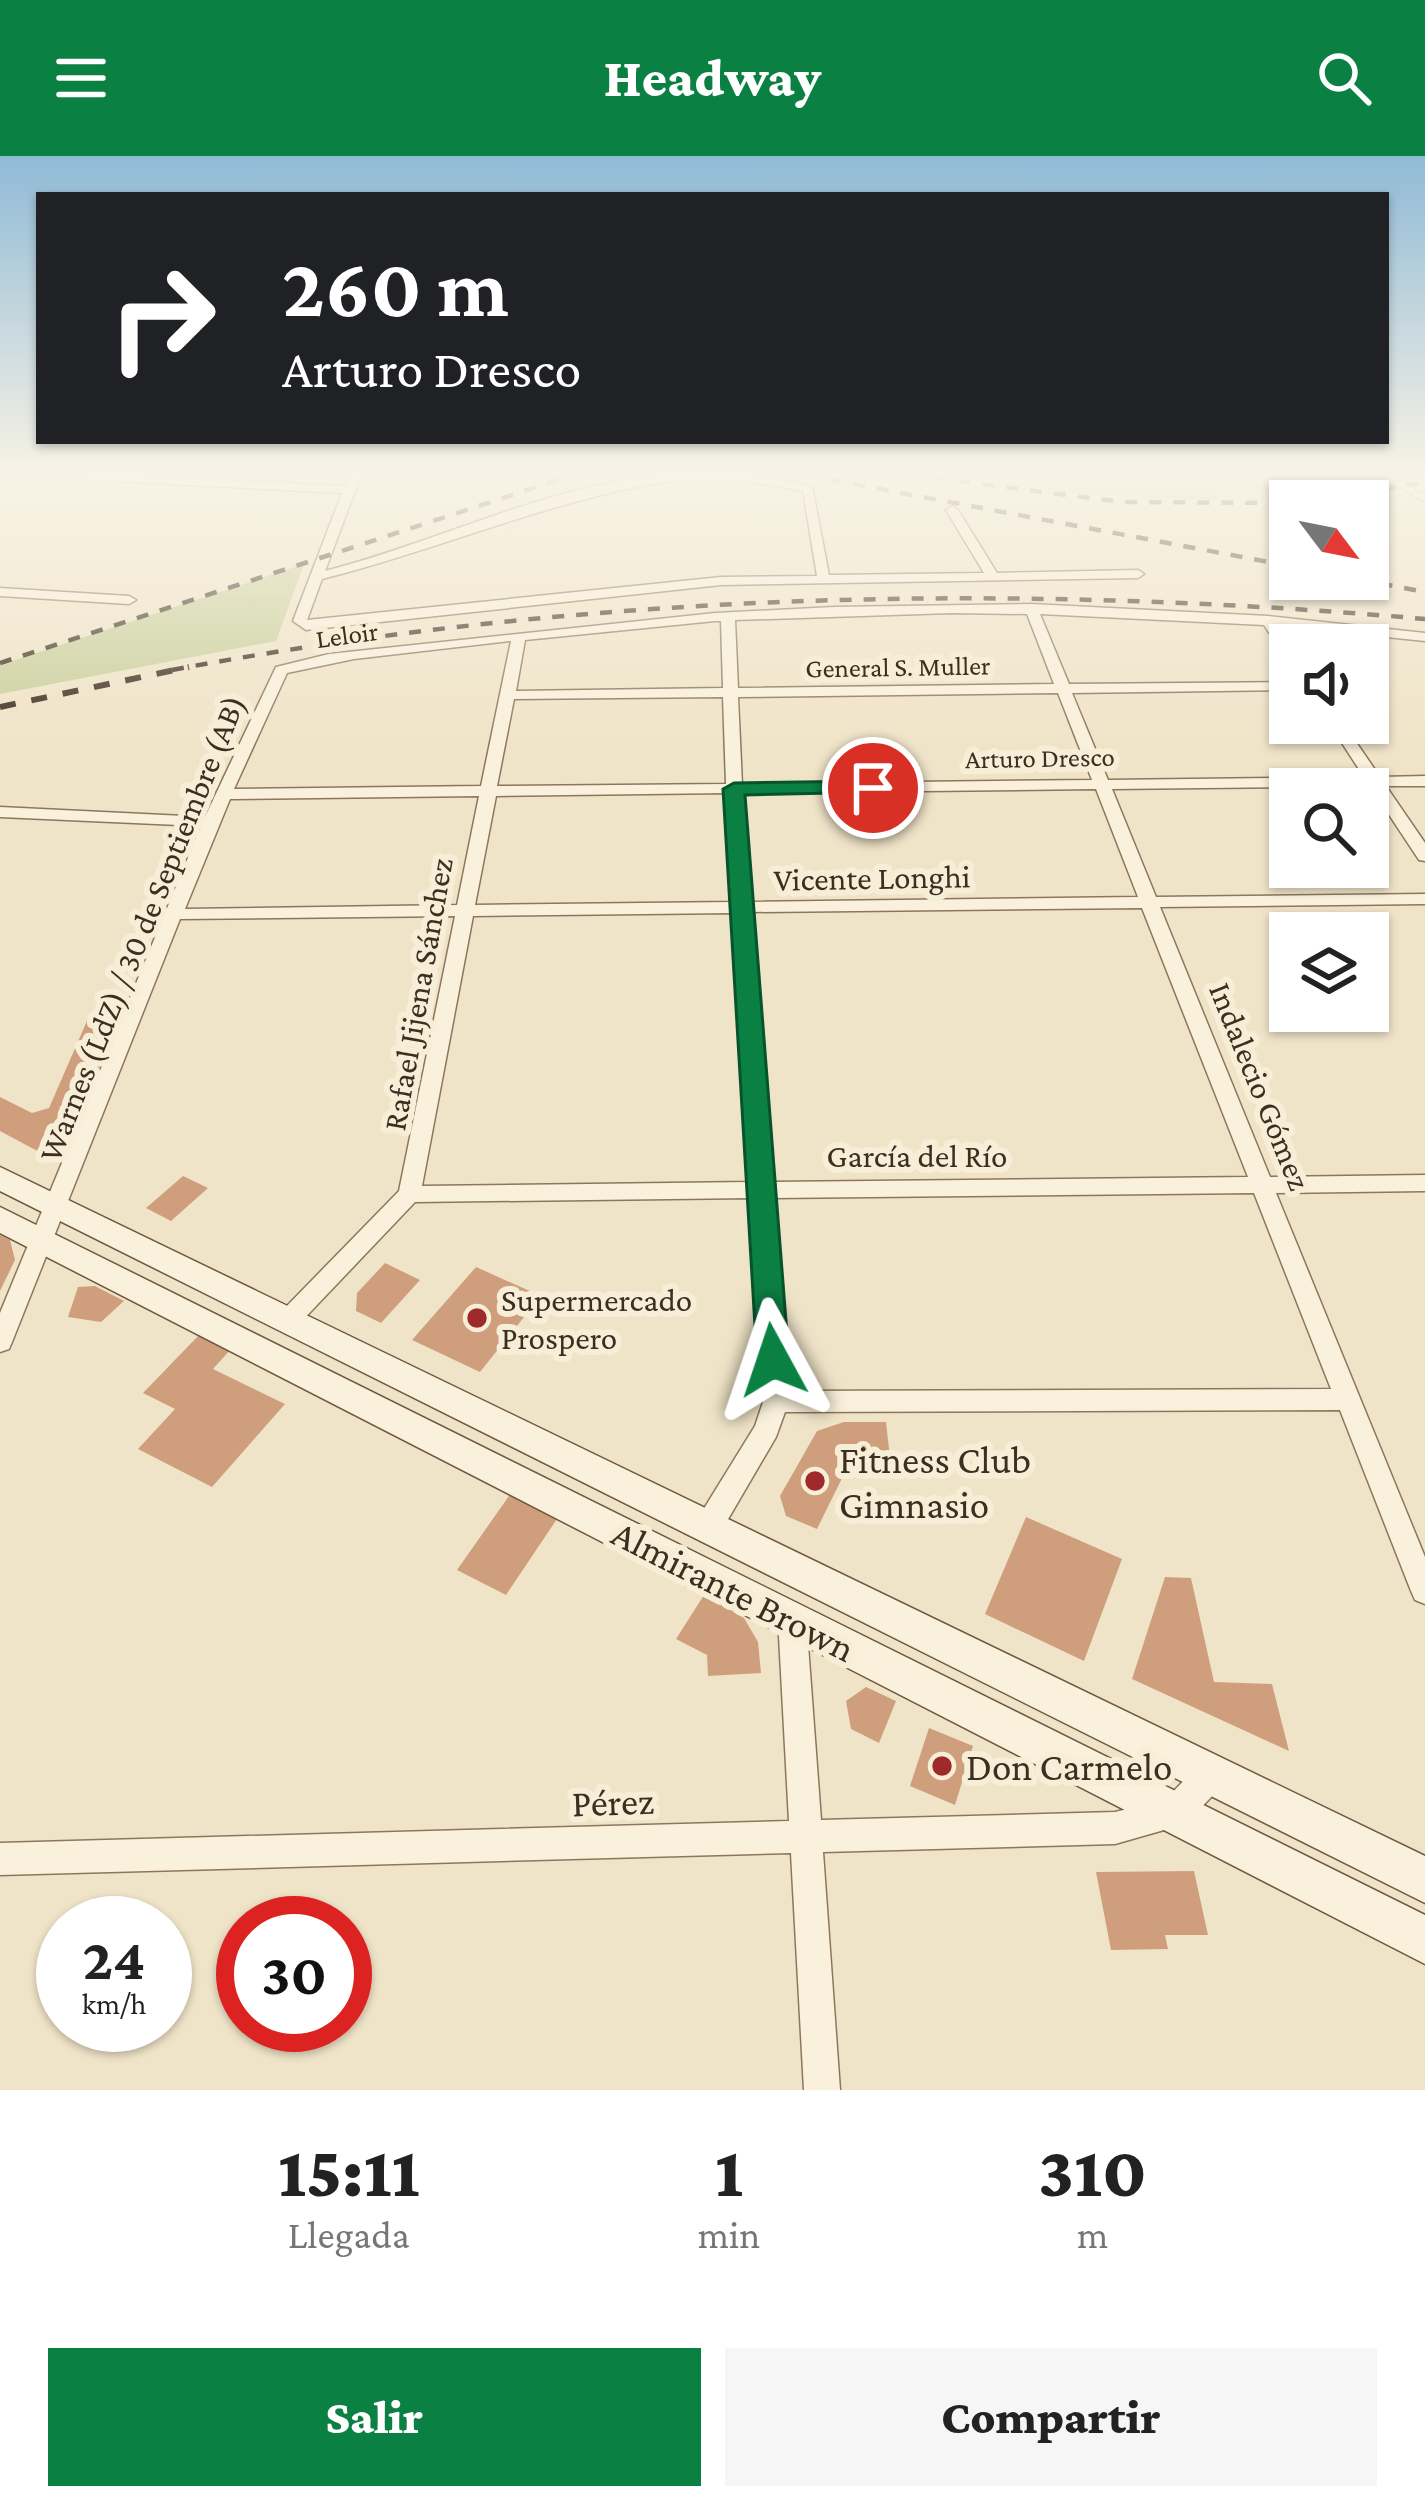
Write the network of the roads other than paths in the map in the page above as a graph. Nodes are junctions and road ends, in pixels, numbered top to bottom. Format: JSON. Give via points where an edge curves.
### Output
{"nodes":[{"id":1,"x":320,"y":565,"type":"edge"},
{"id":2,"x":351,"y":565,"type":"edge"},
{"id":3,"x":822,"y":565,"type":"edge"},
{"id":4,"x":986,"y":565,"type":"edge"},
{"id":5,"x":991,"y":573,"type":"junction"},
{"id":6,"x":1138,"y":574,"type":"dead end"},
{"id":7,"x":823,"y":576,"type":"junction"},
{"id":8,"x":316,"y":577,"type":"junction"},
{"id":9,"x":0,"y":592,"type":"edge"},
{"id":10,"x":129,"y":599,"type":"dead end"},
{"id":11,"x":1031,"y":608,"type":"junction"},
{"id":12,"x":728,"y":617,"type":"junction"},
{"id":13,"x":1268,"y":620,"type":"junction"},
{"id":14,"x":1271,"y":624,"type":"edge"},
{"id":15,"x":519,"y":636,"type":"junction"},
{"id":16,"x":1425,"y":637,"type":"edge"},
{"id":17,"x":281,"y":670,"type":"joint"},
{"id":18,"x":1269,"y":686,"type":"edge"},
{"id":19,"x":1060,"y":689,"type":"junction"},
{"id":20,"x":729,"y":693,"type":"junction"},
{"id":21,"x":506,"y":695,"type":"junction"},
{"id":22,"x":1389,"y":781,"type":"edge"},
{"id":23,"x":1425,"y":781,"type":"edge"},
{"id":24,"x":1269,"y":782,"type":"edge"},
{"id":25,"x":1104,"y":784,"type":"junction"},
{"id":26,"x":734,"y":789,"type":"junction"},
{"id":27,"x":224,"y":794,"type":"junction"},
{"id":28,"x":484,"y":794,"type":"junction"},
{"id":29,"x":1389,"y":801,"type":"edge"},
{"id":30,"x":0,"y":812,"type":"edge"},
{"id":31,"x":211,"y":822,"type":"junction"},
{"id":32,"x":1425,"y":856,"type":"edge"},
{"id":33,"x":1425,"y":899,"type":"edge"},
{"id":34,"x":1152,"y":903,"type":"junction"},
{"id":35,"x":743,"y":909,"type":"junction"},
{"id":36,"x":464,"y":912,"type":"junction"},
{"id":37,"x":176,"y":914,"type":"junction"},
{"id":38,"x":0,"y":1178,"type":"edge"},
{"id":39,"x":1425,"y":1183,"type":"edge"},
{"id":40,"x":1267,"y":1187,"type":"junction"},
{"id":41,"x":759,"y":1189,"type":"junction"},
{"id":42,"x":409,"y":1194,"type":"junction"},
{"id":43,"x":0,"y":1219,"type":"edge"},
{"id":44,"x":51,"y":1224,"type":"junction"},
{"id":45,"x":289,"y":1319,"type":"junction"},
{"id":46,"x":0,"y":1342,"type":"edge"},
{"id":47,"x":1348,"y":1399,"type":"junction"},
{"id":48,"x":776,"y":1402,"type":"junction"},
{"id":49,"x":710,"y":1524,"type":"junction"},
{"id":50,"x":1425,"y":1591,"type":"edge"},
{"id":51,"x":792,"y":1618,"type":"junction"},
{"id":52,"x":1210,"y":1776,"type":"junction"},
{"id":53,"x":1174,"y":1813,"type":"junction"},
{"id":54,"x":803,"y":1837,"type":"junction"},
{"id":55,"x":0,"y":1859,"type":"edge"},
{"id":56,"x":1425,"y":1880,"type":"edge"},
{"id":57,"x":1425,"y":1940,"type":"edge"},
{"id":58,"x":822,"y":2090,"type":"edge"}],
"edges":[{"from":1,"to":8,"type":"street"},
{"from":2,"to":8,"type":"street"},
{"from":3,"to":7,"type":"street"},
{"from":4,"to":5,"type":"street"},
{"from":5,"to":6,"type":"street"},
{"from":5,"to":7,"type":"street"},
{"from":7,"to":8,"type":"street","via":[[577,592],[305,626]]},
{"from":9,"to":10,"type":"street"},
{"from":11,"to":12,"type":"street","name":"Leloir"},
{"from":11,"to":13,"type":"street","name":"Leloir"},
{"from":11,"to":19,"type":"street","name":"Indalecio Gómez"},
{"from":12,"to":15,"type":"street","name":"Leloir"},
{"from":12,"to":20,"type":"street"},
{"from":13,"to":14,"type":"street"},
{"from":13,"to":16,"type":"street","name":"Leloir"},
{"from":15,"to":17,"type":"street","name":"Leloir"},
{"from":15,"to":21,"type":"street","name":"Rafael Jijena Sánchez"},
{"from":17,"to":27,"type":"street","name":"Warnes (LdZ) / 30 de Septiembre (AB)"},
{"from":18,"to":19,"type":"street","name":"General S. Muller"},
{"from":19,"to":20,"type":"street","name":"General S. Muller"},
{"from":19,"to":25,"type":"street","name":"Indalecio Gómez"},
{"from":20,"to":21,"type":"street","name":"General S. Muller"},
{"from":20,"to":26,"type":"street"},
{"from":21,"to":28,"type":"street","name":"Rafael Jijena Sánchez"},
{"from":22,"to":23,"type":"street","name":"Arturo Dresco"},
{"from":24,"to":25,"type":"street","name":"Arturo Dresco"},
{"from":25,"to":26,"type":"street","name":"Arturo Dresco"},
{"from":25,"to":34,"type":"street","name":"Indalecio Gómez"},
{"from":26,"to":28,"type":"street","name":"Arturo Dresco"},
{"from":26,"to":35,"type":"street"},
{"from":27,"to":28,"type":"street","name":"Arturo Dresco"},
{"from":27,"to":31,"type":"street","name":"Warnes (LdZ) / 30 de Septiembre (AB)"},
{"from":28,"to":36,"type":"street","name":"Rafael Jijena Sánchez"},
{"from":29,"to":32,"type":"street"},
{"from":30,"to":31,"type":"street"},
{"from":31,"to":37,"type":"street","name":"Warnes (LdZ) / 30 de Septiembre (AB)"},
{"from":33,"to":34,"type":"street","name":"Vicente Longhi"},
{"from":34,"to":35,"type":"street","name":"Vicente Longhi"},
{"from":34,"to":40,"type":"street","name":"Indalecio Gómez"},
{"from":35,"to":36,"type":"street","name":"Vicente Longhi"},
{"from":35,"to":41,"type":"street"},
{"from":36,"to":37,"type":"street","name":"Vicente Longhi"},
{"from":36,"to":42,"type":"street","name":"Rafael Jijena Sánchez"},
{"from":37,"to":44,"type":"street","name":"Warnes (LdZ) / 30 de Septiembre (AB)"},
{"from":38,"to":44,"type":"main road"},
{"from":39,"to":40,"type":"street","name":"García del Río"},
{"from":40,"to":41,"type":"street","name":"García del Río"},
{"from":40,"to":47,"type":"street","name":"Indalecio Gómez"},
{"from":41,"to":42,"type":"street","name":"García del Río"},
{"from":41,"to":48,"type":"street"},
{"from":42,"to":45,"type":"street"},
{"from":43,"to":44,"type":"main road"},
{"from":44,"to":45,"type":"main road","name":"Almirante Brown"},
{"from":44,"to":46,"type":"street","name":"Warnes (LdZ) / 30 de Septiembre (AB)"},
{"from":44,"to":51,"type":"main road","name":"Almirante Brown"},
{"from":45,"to":49,"type":"main road","name":"Almirante Brown"},
{"from":47,"to":48,"type":"street"},
{"from":47,"to":50,"type":"street","name":"Indalecio Gómez"},
{"from":48,"to":49,"type":"street"},
{"from":49,"to":52,"type":"main road","name":"Almirante Brown"},
{"from":51,"to":53,"type":"main road","name":"Almirante Brown"},
{"from":51,"to":54,"type":"street"},
{"from":52,"to":53,"type":"street"},
{"from":52,"to":56,"type":"main road","name":"Almirante Brown"},
{"from":53,"to":54,"type":"street","name":"Pérez","via":[[1115,1828]]},
{"from":53,"to":57,"type":"main road","name":"Almirante Brown"},
{"from":54,"to":55,"type":"street","name":"Pérez"},
{"from":54,"to":58,"type":"street"}]}
